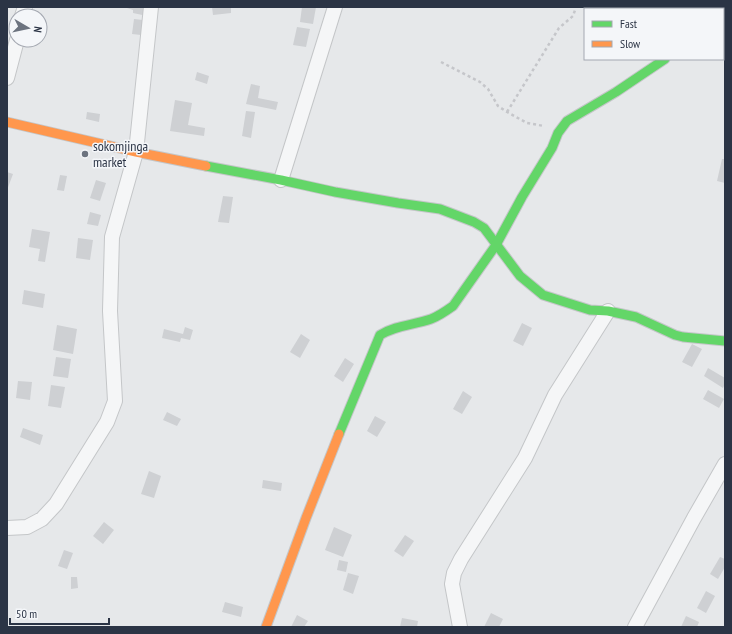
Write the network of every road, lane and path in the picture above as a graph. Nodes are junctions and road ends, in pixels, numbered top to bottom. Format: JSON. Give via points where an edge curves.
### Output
{"nodes":[{"id":1,"x":151,"y":7,"type":"edge"},
{"id":2,"x":335,"y":7,"type":"edge"},
{"id":3,"x":576,"y":7,"type":"edge"},
{"id":4,"x":14,"y":48,"type":"edge"},
{"id":5,"x":664,"y":60,"type":"edge"},
{"id":6,"x":441,"y":62,"type":"dead end"},
{"id":7,"x":7,"y":78,"type":"edge"},
{"id":8,"x":507,"y":112,"type":"junction"},
{"id":9,"x":7,"y":122,"type":"edge"},
{"id":10,"x":557,"y":136,"type":"junction"},
{"id":11,"x":136,"y":152,"type":"junction"},
{"id":12,"x":282,"y":180,"type":"junction"},
{"id":13,"x":496,"y":245,"type":"junction"},
{"id":14,"x":608,"y":311,"type":"junction"},
{"id":15,"x":725,"y":341,"type":"edge"},
{"id":16,"x":725,"y":464,"type":"edge"},
{"id":17,"x":7,"y":528,"type":"edge"},
{"id":18,"x":266,"y":627,"type":"edge"},
{"id":19,"x":460,"y":627,"type":"edge"},
{"id":20,"x":635,"y":627,"type":"edge"}],
"edges":[{"from":1,"to":11,"type":"street"},
{"from":2,"to":12,"type":"street"},
{"from":3,"to":8,"type":"path","via":[[573,16],[559,28]]},
{"from":4,"to":7,"type":"street"},
{"from":5,"to":10,"type":"street","via":[[616,92],[573,116]]},
{"from":6,"to":8,"type":"path","via":[[480,82],[488,89],[498,106]]},
{"from":8,"to":10,"type":"path","via":[[527,123],[549,128]]},
{"from":9,"to":11,"type":"street"},
{"from":10,"to":13,"type":"street"},
{"from":11,"to":12,"type":"street"},
{"from":11,"to":17,"type":"street","via":[[112,237],[110,311],[115,401],[107,422],[56,504],[42,518],[27,527]]},
{"from":12,"to":13,"type":"street","via":[[440,209],[484,228]]},
{"from":13,"to":14,"type":"street","via":[[520,276],[543,295],[590,310]]},
{"from":13,"to":18,"type":"street","via":[[453,306],[432,319],[389,330],[380,335],[306,518]]},
{"from":14,"to":15,"type":"street","via":[[636,318],[675,335]]},
{"from":14,"to":19,"type":"street","via":[[555,395],[525,458],[454,573],[452,584]]},
{"from":16,"to":20,"type":"street"}]}
